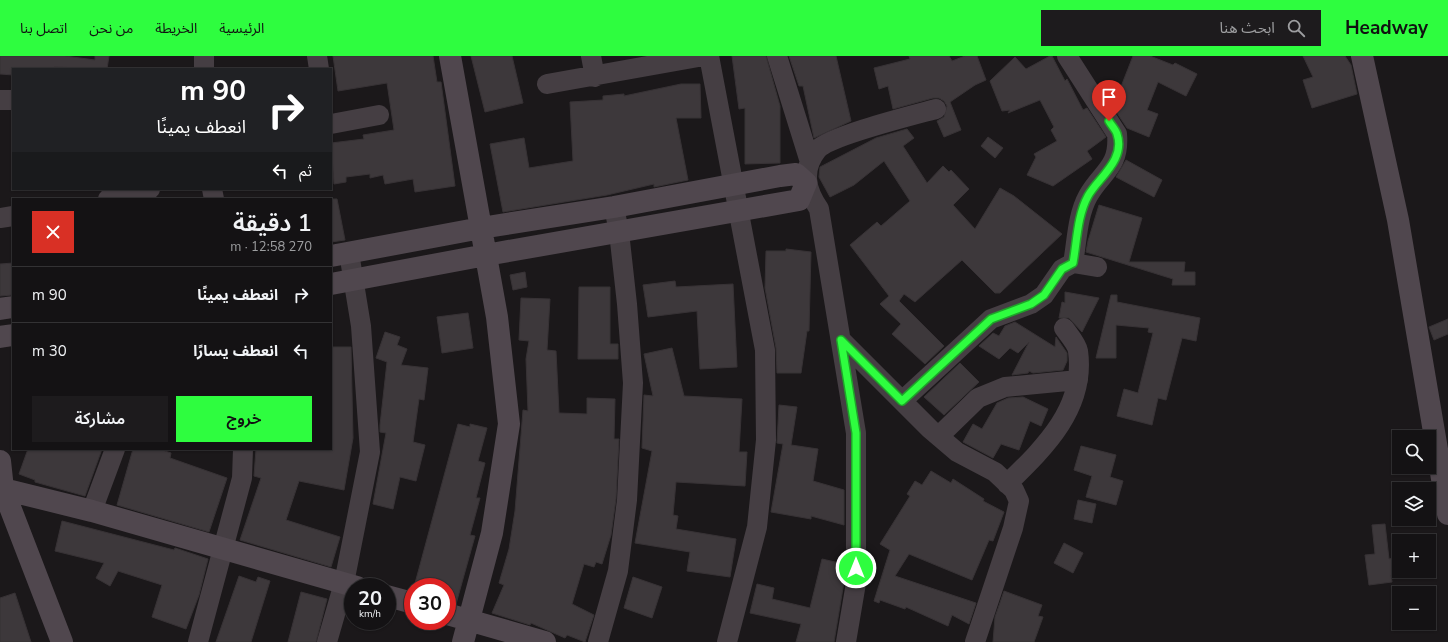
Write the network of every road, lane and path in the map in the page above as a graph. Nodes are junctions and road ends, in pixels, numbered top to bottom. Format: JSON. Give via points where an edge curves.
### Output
{"nodes":[{"id":1,"x":204,"y":56,"type":"edge"},
{"id":2,"x":317,"y":56,"type":"edge"},
{"id":3,"x":450,"y":56,"type":"edge"},
{"id":4,"x":591,"y":56,"type":"edge"},
{"id":5,"x":704,"y":56,"type":"edge"},
{"id":6,"x":709,"y":56,"type":"edge"},
{"id":7,"x":777,"y":56,"type":"edge"},
{"id":8,"x":1067,"y":56,"type":"edge"},
{"id":9,"x":1362,"y":56,"type":"edge"},
{"id":10,"x":204,"y":68,"type":"edge"},
{"id":11,"x":319,"y":68,"type":"edge"},
{"id":12,"x":595,"y":77,"type":"junction"},
{"id":13,"x":547,"y":84,"type":"dead end"},
{"id":14,"x":0,"y":100,"type":"edge"},
{"id":15,"x":12,"y":100,"type":"edge"},
{"id":16,"x":936,"y":109,"type":"dead end"},
{"id":17,"x":379,"y":115,"type":"dead end"},
{"id":18,"x":332,"y":124,"type":"edge"},
{"id":19,"x":808,"y":173,"type":"junction"},
{"id":20,"x":734,"y":183,"type":"junction"},
{"id":21,"x":146,"y":190,"type":"edge"},
{"id":22,"x":112,"y":198,"type":"edge"},
{"id":23,"x":614,"y":207,"type":"junction"},
{"id":24,"x":739,"y":210,"type":"junction"},
{"id":25,"x":12,"y":216,"type":"edge"},
{"id":26,"x":0,"y":218,"type":"edge"},
{"id":27,"x":481,"y":228,"type":"junction"},
{"id":28,"x":620,"y":232,"type":"junction"},
{"id":29,"x":340,"y":255,"type":"edge"},
{"id":30,"x":486,"y":255,"type":"junction"},
{"id":31,"x":1073,"y":263,"type":"junction"},
{"id":32,"x":1098,"y":266,"type":"dead end"},
{"id":33,"x":353,"y":281,"type":"junction"},
{"id":34,"x":332,"y":284,"type":"edge"},
{"id":35,"x":12,"y":307,"type":"edge"},
{"id":36,"x":0,"y":309,"type":"edge"},
{"id":37,"x":1064,"y":328,"type":"dead end"},
{"id":38,"x":12,"y":335,"type":"edge"},
{"id":39,"x":0,"y":337,"type":"edge"},
{"id":40,"x":841,"y":340,"type":"junction"},
{"id":41,"x":1078,"y":380,"type":"junction"},
{"id":42,"x":902,"y":401,"type":"junction"},
{"id":43,"x":939,"y":436,"type":"junction"},
{"id":44,"x":114,"y":450,"type":"edge"},
{"id":45,"x":243,"y":450,"type":"edge"},
{"id":46,"x":0,"y":462,"type":"edge"},
{"id":47,"x":1007,"y":484,"type":"junction"},
{"id":48,"x":3,"y":489,"type":"junction"},
{"id":49,"x":92,"y":511,"type":"junction"},
{"id":50,"x":1448,"y":514,"type":"edge"},
{"id":51,"x":222,"y":547,"type":"junction"},
{"id":52,"x":352,"y":578,"type":"edge"},
{"id":53,"x":344,"y":583,"type":"edge"},
{"id":54,"x":344,"y":602,"type":"edge"},
{"id":55,"x":456,"y":616,"type":"edge"},
{"id":56,"x":469,"y":620,"type":"junction"},
{"id":57,"x":62,"y":642,"type":"edge"},
{"id":58,"x":198,"y":642,"type":"edge"},
{"id":59,"x":327,"y":642,"type":"edge"},
{"id":60,"x":463,"y":642,"type":"edge"},
{"id":61,"x":545,"y":642,"type":"edge"},
{"id":62,"x":598,"y":642,"type":"edge"},
{"id":63,"x":728,"y":642,"type":"edge"},
{"id":64,"x":846,"y":642,"type":"edge"},
{"id":65,"x":975,"y":642,"type":"edge"}],
"edges":[{"from":1,"to":10,"type":"street"},
{"from":2,"to":11,"type":"street"},
{"from":3,"to":27,"type":"street"},
{"from":4,"to":12,"type":"street"},
{"from":5,"to":12,"type":"street"},
{"from":6,"to":20,"type":"street"},
{"from":7,"to":19,"type":"street"},
{"from":8,"to":31,"type":"street","via":[[1117,134],[1118,145],[1113,164],[1088,196],[1081,212]]},
{"from":9,"to":50,"type":"street","via":[[1398,220]]},
{"from":12,"to":13,"type":"street"},
{"from":14,"to":15,"type":"street"},
{"from":16,"to":19,"type":"street","via":[[843,136],[818,149]]},
{"from":17,"to":18,"type":"street"},
{"from":19,"to":20,"type":"street"},
{"from":19,"to":24,"type":"street","via":[[799,200]]},
{"from":19,"to":40,"type":"street","via":[[819,209]]},
{"from":20,"to":23,"type":"street"},
{"from":20,"to":24,"type":"street"},
{"from":21,"to":22,"type":"street"},
{"from":23,"to":27,"type":"street"},
{"from":23,"to":28,"type":"street"},
{"from":24,"to":28,"type":"street"},
{"from":24,"to":63,"type":"street","via":[[765,350],[766,440],[756,527]]},
{"from":25,"to":26,"type":"street"},
{"from":27,"to":29,"type":"street"},
{"from":27,"to":30,"type":"street"},
{"from":28,"to":30,"type":"street"},
{"from":28,"to":62,"type":"street","via":[[633,383],[627,500],[618,571]]},
{"from":29,"to":33,"type":"street"},
{"from":30,"to":33,"type":"street"},
{"from":30,"to":56,"type":"street","via":[[497,317],[508,424],[492,533]]},
{"from":31,"to":32,"type":"street"},
{"from":31,"to":42,"type":"street","via":[[1062,269],[1044,295],[1031,304],[991,319]]},
{"from":33,"to":34,"type":"street"},
{"from":33,"to":52,"type":"street","via":[[361,326],[370,452]]},
{"from":35,"to":36,"type":"street"},
{"from":37,"to":41,"type":"street","via":[[1078,350]]},
{"from":38,"to":39,"type":"street"},
{"from":40,"to":42,"type":"street"},
{"from":40,"to":64,"type":"street","via":[[856,433],[856,583]]},
{"from":41,"to":43,"type":"street","via":[[1005,387],[978,398]]},
{"from":41,"to":47,"type":"street","via":[[1062,424],[1044,448]]},
{"from":42,"to":43,"type":"street"},
{"from":43,"to":47,"type":"street","via":[[957,452],[995,472]]},
{"from":44,"to":49,"type":"street"},
{"from":45,"to":51,"type":"street","via":[[242,478]]},
{"from":46,"to":48,"type":"street"},
{"from":47,"to":65,"type":"street","via":[[1014,490],[1019,501],[1014,528]]},
{"from":48,"to":49,"type":"street"},
{"from":48,"to":57,"type":"street"},
{"from":49,"to":51,"type":"street"},
{"from":51,"to":53,"type":"street"},
{"from":51,"to":58,"type":"street"},
{"from":54,"to":59,"type":"street"},
{"from":55,"to":56,"type":"street"},
{"from":56,"to":60,"type":"street"},
{"from":56,"to":61,"type":"street"}]}
